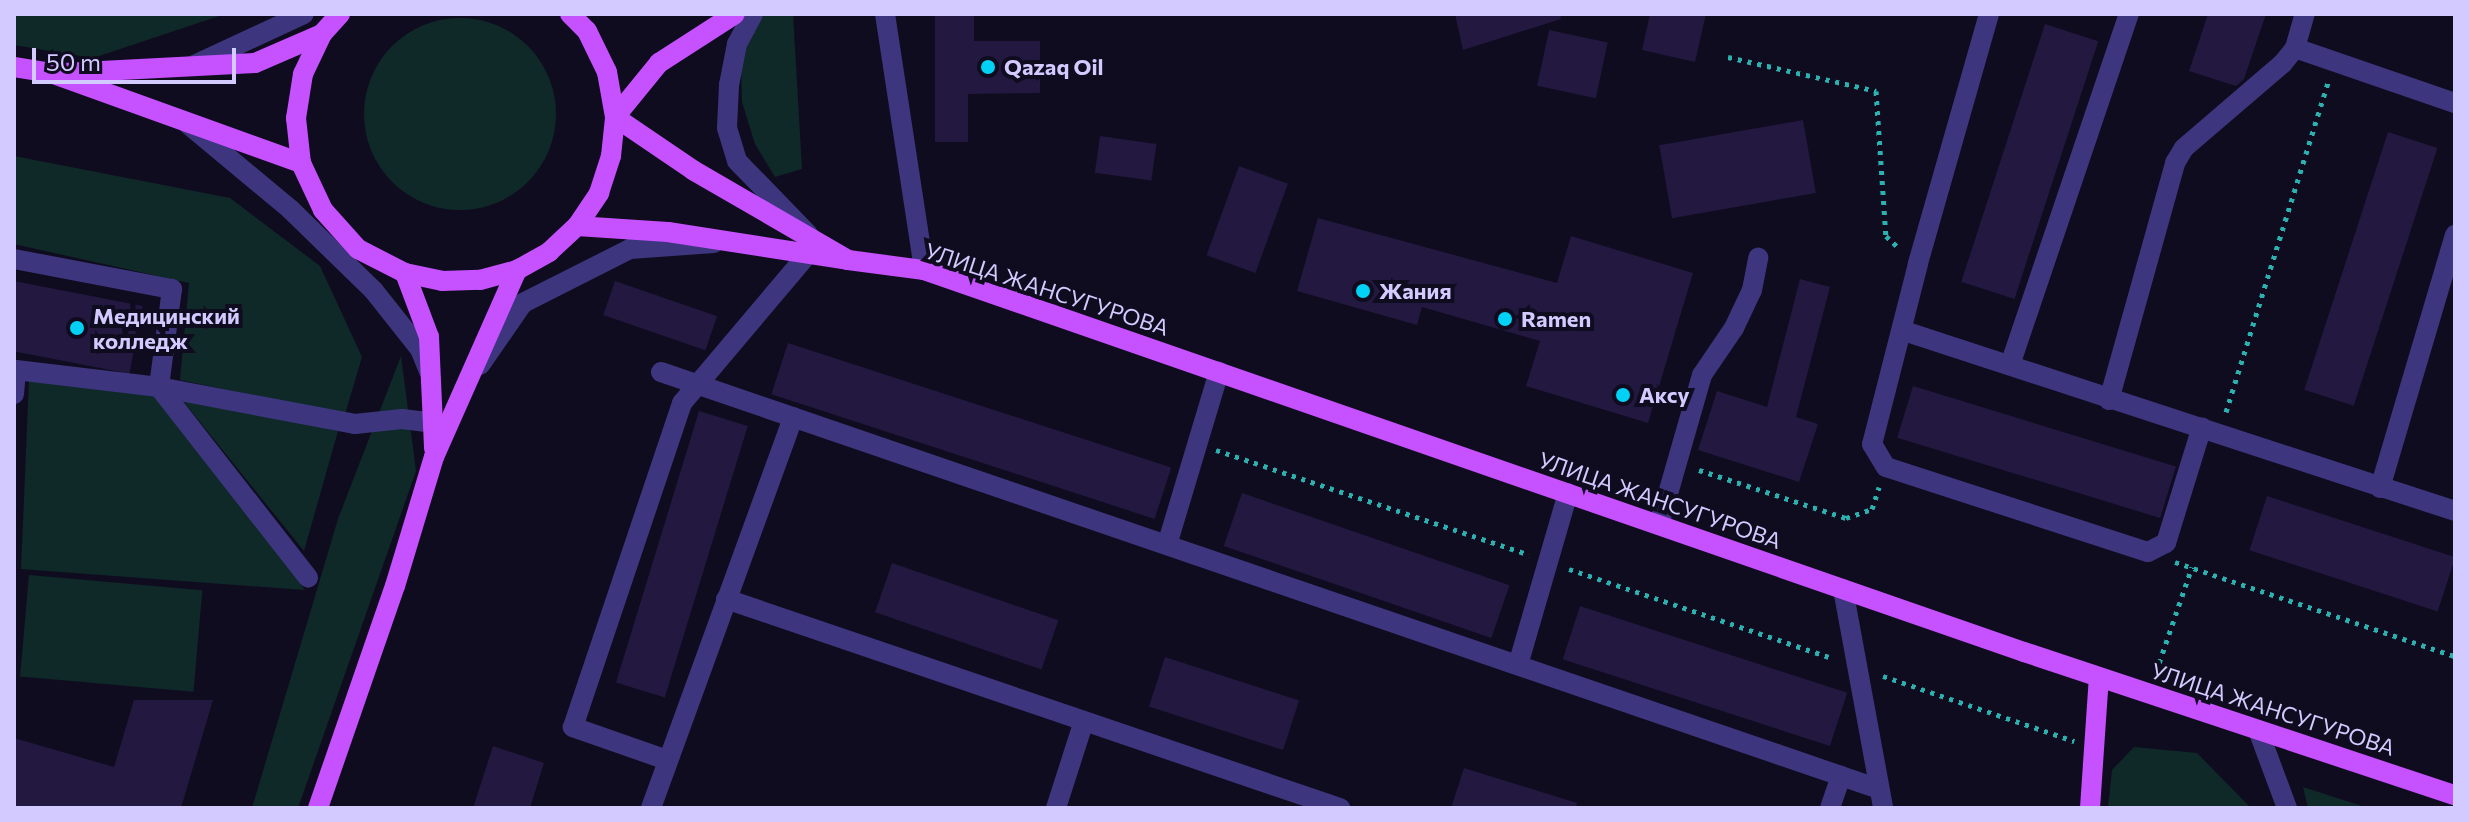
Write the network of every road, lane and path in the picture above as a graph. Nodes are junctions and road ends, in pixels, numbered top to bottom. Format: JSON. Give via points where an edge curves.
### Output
{"nodes":[{"id":1,"x":304,"y":14,"type":"edge"},
{"id":2,"x":340,"y":14,"type":"edge"},
{"id":3,"x":570,"y":14,"type":"edge"},
{"id":4,"x":735,"y":14,"type":"edge"},
{"id":5,"x":753,"y":14,"type":"edge"},
{"id":6,"x":885,"y":14,"type":"edge"},
{"id":7,"x":1989,"y":14,"type":"edge"},
{"id":8,"x":2129,"y":14,"type":"edge"},
{"id":9,"x":2305,"y":14,"type":"edge"},
{"id":10,"x":322,"y":34,"type":"junction"},
{"id":11,"x":2295,"y":48,"type":"junction"},
{"id":12,"x":1728,"y":57,"type":"dead end"},
{"id":13,"x":2334,"y":61,"type":"junction"},
{"id":14,"x":192,"y":66,"type":"junction"},
{"id":15,"x":14,"y":67,"type":"edge"},
{"id":16,"x":51,"y":73,"type":"junction"},
{"id":17,"x":2455,"y":103,"type":"edge"},
{"id":18,"x":615,"y":117,"type":"junction"},
{"id":19,"x":182,"y":118,"type":"junction"},
{"id":20,"x":301,"y":163,"type":"junction"},
{"id":21,"x":577,"y":226,"type":"junction"},
{"id":22,"x":2455,"y":235,"type":"edge"},
{"id":23,"x":730,"y":242,"type":"junction"},
{"id":24,"x":812,"y":248,"type":"junction"},
{"id":25,"x":1758,"y":258,"type":"dead end"},
{"id":26,"x":14,"y":259,"type":"edge"},
{"id":27,"x":1918,"y":264,"type":"junction"},
{"id":28,"x":517,"y":270,"type":"junction"},
{"id":29,"x":924,"y":270,"type":"junction"},
{"id":30,"x":405,"y":273,"type":"junction"},
{"id":31,"x":1904,"y":331,"type":"junction"},
{"id":32,"x":2010,"y":365,"type":"junction"},
{"id":33,"x":661,"y":372,"type":"dead end"},
{"id":34,"x":1219,"y":372,"type":"junction"},
{"id":35,"x":431,"y":375,"type":"junction"},
{"id":36,"x":697,"y":384,"type":"junction"},
{"id":37,"x":159,"y":387,"type":"junction"},
{"id":38,"x":14,"y":394,"type":"edge"},
{"id":39,"x":460,"y":395,"type":"junction"},
{"id":40,"x":2109,"y":400,"type":"junction"},
{"id":41,"x":793,"y":417,"type":"junction"},
{"id":42,"x":433,"y":423,"type":"junction"},
{"id":43,"x":2211,"y":430,"type":"junction"},
{"id":44,"x":1198,"y":444,"type":"junction"},
{"id":45,"x":434,"y":457,"type":"junction"},
{"id":46,"x":1677,"y":463,"type":"junction"},
{"id":47,"x":1886,"y":467,"type":"junction"},
{"id":48,"x":2380,"y":488,"type":"junction"},
{"id":49,"x":1568,"y":493,"type":"junction"},
{"id":50,"x":2455,"y":511,"type":"edge"},
{"id":51,"x":1659,"y":525,"type":"junction"},
{"id":52,"x":1167,"y":545,"type":"junction"},
{"id":53,"x":2148,"y":552,"type":"junction"},
{"id":54,"x":1548,"y":562,"type":"junction"},
{"id":55,"x":2192,"y":567,"type":"junction"},
{"id":56,"x":308,"y":578,"type":"dead end"},
{"id":57,"x":1843,"y":589,"type":"junction"},
{"id":58,"x":726,"y":599,"type":"junction"},
{"id":59,"x":2455,"y":656,"type":"edge"},
{"id":60,"x":1518,"y":665,"type":"junction"},
{"id":61,"x":1856,"y":667,"type":"junction"},
{"id":62,"x":2099,"y":677,"type":"junction"},
{"id":63,"x":2149,"y":693,"type":"junction"},
{"id":64,"x":1084,"y":721,"type":"junction"},
{"id":65,"x":2258,"y":730,"type":"junction"},
{"id":66,"x":2094,"y":747,"type":"junction"},
{"id":67,"x":667,"y":760,"type":"junction"},
{"id":68,"x":1841,"y":776,"type":"junction"},
{"id":69,"x":2455,"y":794,"type":"edge"},
{"id":70,"x":1881,"y":799,"type":"edge"},
{"id":71,"x":318,"y":808,"type":"edge"},
{"id":72,"x":651,"y":808,"type":"edge"},
{"id":73,"x":1056,"y":808,"type":"edge"},
{"id":74,"x":1340,"y":808,"type":"edge"},
{"id":75,"x":1830,"y":808,"type":"edge"},
{"id":76,"x":2090,"y":808,"type":"edge"},
{"id":77,"x":2287,"y":808,"type":"edge"}],
"edges":[{"from":1,"to":14,"type":"street"},
{"from":2,"to":10,"type":"main road"},
{"from":3,"to":18,"type":"main road","via":[[587,31],[607,72]]},
{"from":4,"to":18,"type":"main road","via":[[659,63]]},
{"from":5,"to":24,"type":"street","via":[[737,44],[727,128],[737,161]]},
{"from":6,"to":29,"type":"street"},
{"from":7,"to":27,"type":"street"},
{"from":8,"to":32,"type":"street"},
{"from":9,"to":11,"type":"street"},
{"from":10,"to":14,"type":"main road","via":[[255,63]]},
{"from":10,"to":20,"type":"main road","via":[[303,74],[296,118]]},
{"from":11,"to":13,"type":"street"},
{"from":11,"to":40,"type":"street","via":[[2184,148],[2175,163]]},
{"from":12,"to":27,"type":"path","via":[[1876,91],[1886,236]]},
{"from":13,"to":17,"type":"street"},
{"from":13,"to":43,"type":"path"},
{"from":14,"to":16,"type":"main road"},
{"from":15,"to":16,"type":"main road"},
{"from":16,"to":19,"type":"main road"},
{"from":18,"to":21,"type":"main road","via":[[603,181]]},
{"from":18,"to":24,"type":"main road","name":"УЛИЦА ЖАНСУГУРОВА"},
{"from":19,"to":20,"type":"main road"},
{"from":19,"to":35,"type":"street","via":[[290,209],[374,291],[420,349]]},
{"from":20,"to":30,"type":"main road","via":[[323,210],[358,249]]},
{"from":21,"to":23,"type":"main road","name":"УЛИЦА ЖАНСУГУРОВА"},
{"from":21,"to":28,"type":"main road","via":[[549,252]]},
{"from":22,"to":48,"type":"street"},
{"from":23,"to":24,"type":"main road","name":"УЛИЦА ЖАНСУГУРОВА"},
{"from":23,"to":39,"type":"street","via":[[630,249],[523,303]]},
{"from":24,"to":29,"type":"main road","name":"УЛИЦА ЖАНСУГУРОВА","via":[[848,260]]},
{"from":24,"to":36,"type":"street"},
{"from":25,"to":46,"type":"street","via":[[1752,290],[1734,328],[1702,375]]},
{"from":26,"to":37,"type":"street","via":[[172,289]]},
{"from":27,"to":31,"type":"street"},
{"from":28,"to":30,"type":"main road","via":[[480,280],[442,281]]},
{"from":28,"to":39,"type":"main road"},
{"from":29,"to":34,"type":"main road","name":"УЛИЦА ЖАНСУГУРОВА"},
{"from":30,"to":35,"type":"main road","via":[[429,337]]},
{"from":31,"to":32,"type":"street"},
{"from":31,"to":47,"type":"street","via":[[1872,444]]},
{"from":32,"to":40,"type":"street"},
{"from":33,"to":36,"type":"street"},
{"from":34,"to":44,"type":"street"},
{"from":34,"to":49,"type":"main road","name":"УЛИЦА ЖАНСУГУРОВА"},
{"from":35,"to":42,"type":"main road"},
{"from":36,"to":41,"type":"street"},
{"from":36,"to":67,"type":"street","via":[[682,403],[573,727]]},
{"from":37,"to":38,"type":"street","via":[[16,370]]},
{"from":37,"to":42,"type":"street","via":[[355,424],[402,419]]},
{"from":37,"to":56,"type":"street"},
{"from":39,"to":45,"type":"main road"},
{"from":40,"to":43,"type":"street"},
{"from":41,"to":52,"type":"street"},
{"from":41,"to":58,"type":"street"},
{"from":42,"to":45,"type":"main road"},
{"from":43,"to":48,"type":"street"},
{"from":43,"to":53,"type":"street","via":[[2166,543]]},
{"from":44,"to":52,"type":"street"},
{"from":44,"to":54,"type":"path"},
{"from":45,"to":71,"type":"main road"},
{"from":46,"to":47,"type":"path","via":[[1846,518],[1872,509]]},
{"from":46,"to":51,"type":"street"},
{"from":47,"to":53,"type":"street"},
{"from":48,"to":50,"type":"street"},
{"from":49,"to":51,"type":"main road","name":"УЛИЦА ЖАНСУГУРОВА"},
{"from":49,"to":54,"type":"street"},
{"from":51,"to":57,"type":"main road","name":"УЛИЦА ЖАНСУГУРОВА"},
{"from":52,"to":60,"type":"street"},
{"from":53,"to":55,"type":"path"},
{"from":54,"to":60,"type":"street"},
{"from":54,"to":61,"type":"path"},
{"from":55,"to":59,"type":"path"},
{"from":55,"to":63,"type":"path"},
{"from":57,"to":61,"type":"street"},
{"from":57,"to":62,"type":"main road","name":"УЛИЦА ЖАНСУГУРОВА"},
{"from":58,"to":64,"type":"street"},
{"from":58,"to":67,"type":"street"},
{"from":60,"to":68,"type":"street"},
{"from":61,"to":66,"type":"path"},
{"from":61,"to":70,"type":"street"},
{"from":62,"to":63,"type":"main road","name":"УЛИЦА ЖАНСУГУРОВА"},
{"from":62,"to":66,"type":"main road"},
{"from":63,"to":65,"type":"main road","name":"УЛИЦА ЖАНСУГУРОВА"},
{"from":64,"to":73,"type":"street"},
{"from":64,"to":74,"type":"street"},
{"from":65,"to":69,"type":"main road","name":"УЛИЦА ЖАНСУГУРОВА"},
{"from":65,"to":77,"type":"street"},
{"from":66,"to":76,"type":"main road"},
{"from":67,"to":72,"type":"street"},
{"from":68,"to":70,"type":"street"},
{"from":68,"to":75,"type":"street"}]}
